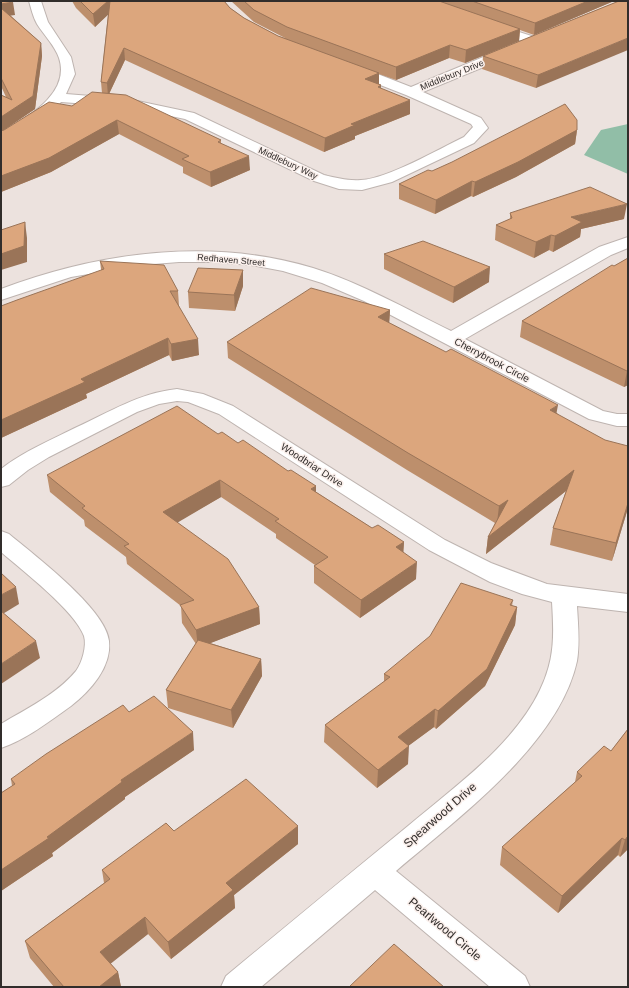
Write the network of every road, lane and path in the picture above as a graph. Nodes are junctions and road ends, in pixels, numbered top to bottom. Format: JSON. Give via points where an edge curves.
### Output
{"nodes":[{"id":1,"x":35,"y":1,"type":"edge"},
{"id":2,"x":479,"y":22,"type":"edge"},
{"id":3,"x":548,"y":35,"type":"edge"},
{"id":4,"x":534,"y":41,"type":"junction"},
{"id":5,"x":340,"y":65,"type":"edge"},
{"id":6,"x":411,"y":92,"type":"junction"},
{"id":7,"x":57,"y":98,"type":"junction"},
{"id":8,"x":1,"y":140,"type":"edge"},
{"id":9,"x":628,"y":242,"type":"edge"},
{"id":10,"x":1,"y":295,"type":"edge"},
{"id":11,"x":450,"y":339,"type":"junction"},
{"id":12,"x":628,"y":420,"type":"edge"},
{"id":13,"x":1,"y":480,"type":"edge"},
{"id":14,"x":1,"y":539,"type":"edge"},
{"id":15,"x":564,"y":596,"type":"junction"},
{"id":16,"x":628,"y":603,"type":"edge"},
{"id":17,"x":1,"y":737,"type":"edge"},
{"id":18,"x":375,"y":872,"type":"junction"},
{"id":19,"x":237,"y":987,"type":"edge"},
{"id":20,"x":514,"y":987,"type":"edge"}],
"edges":[{"from":1,"to":7,"type":"street","via":[[42,22],[67,65],[68,74]]},
{"from":2,"to":4,"type":"street"},
{"from":3,"to":4,"type":"street","name":"Middlebury Drive"},
{"from":4,"to":6,"type":"street","name":"Middlebury Drive"},
{"from":5,"to":6,"type":"street"},
{"from":6,"to":7,"type":"street","name":"Middlebury Way","via":[[476,121],[481,128],[469,140],[387,179],[362,185],[339,184],[319,178],[189,116],[128,103]]},
{"from":7,"to":8,"type":"street","via":[[42,114]]},
{"from":9,"to":11,"type":"street","name":"Cherrybrook Circle","via":[[604,251]]},
{"from":10,"to":11,"type":"street","name":"Redhaven Street","via":[[65,273],[114,263],[165,257],[237,259],[286,266],[350,288]]},
{"from":11,"to":12,"type":"street","name":"Cherrybrook Circle","via":[[596,415]]},
{"from":13,"to":15,"type":"street","name":"Woodbriar Drive","via":[[37,455],[141,404],[160,397],[191,396],[226,410],[437,546],[471,564],[526,586]]},
{"from":14,"to":17,"type":"street","via":[[78,607],[96,636],[94,664],[84,679],[64,696]]},
{"from":15,"to":16,"type":"street","name":"Woodbriar Drive"},
{"from":15,"to":18,"type":"street","name":"Spearwood Drive","via":[[566,647],[562,669],[540,714],[498,764]]},
{"from":18,"to":19,"type":"street","name":"Spearwood Drive"},
{"from":18,"to":20,"type":"street","name":"Pearlwood Circle"}]}
